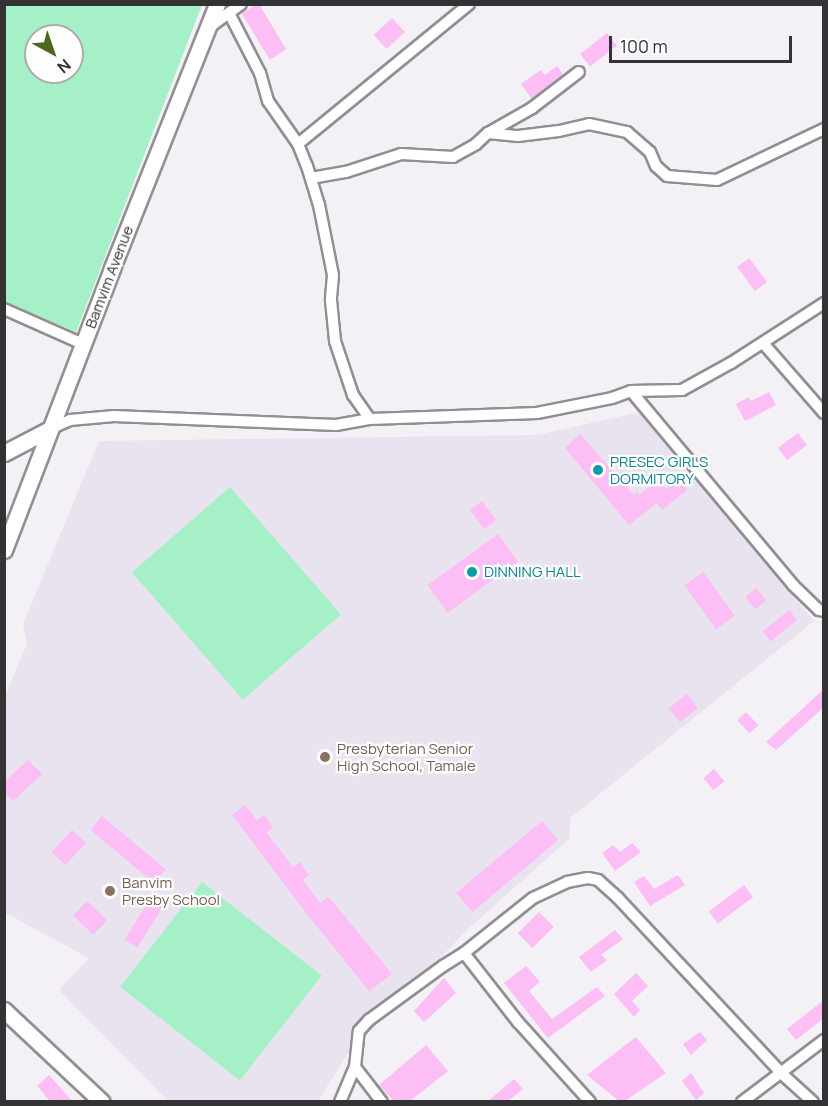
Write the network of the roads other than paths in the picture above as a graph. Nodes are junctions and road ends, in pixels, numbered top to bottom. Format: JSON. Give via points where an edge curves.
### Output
{"nodes":[{"id":1,"x":241,"y":4,"type":"edge"},
{"id":2,"x":469,"y":4,"type":"edge"},
{"id":3,"x":223,"y":9,"type":"edge"},
{"id":4,"x":579,"y":72,"type":"dead end"},
{"id":5,"x":824,"y":129,"type":"edge"},
{"id":6,"x":489,"y":132,"type":"junction"},
{"id":7,"x":298,"y":144,"type":"junction"},
{"id":8,"x":311,"y":178,"type":"junction"},
{"id":9,"x":824,"y":303,"type":"edge"},
{"id":10,"x":4,"y":309,"type":"edge"},
{"id":11,"x":763,"y":343,"type":"junction"},
{"id":12,"x":83,"y":344,"type":"junction"},
{"id":13,"x":631,"y":391,"type":"junction"},
{"id":14,"x":824,"y":413,"type":"edge"},
{"id":15,"x":370,"y":419,"type":"junction"},
{"id":16,"x":50,"y":429,"type":"junction"},
{"id":17,"x":4,"y":453,"type":"edge"},
{"id":18,"x":4,"y":550,"type":"edge"},
{"id":19,"x":824,"y":610,"type":"edge"},
{"id":20,"x":464,"y":953,"type":"junction"},
{"id":21,"x":4,"y":1010,"type":"edge"},
{"id":22,"x":824,"y":1040,"type":"edge"},
{"id":23,"x":355,"y":1067,"type":"junction"},
{"id":24,"x":781,"y":1073,"type":"junction"},
{"id":25,"x":102,"y":1101,"type":"edge"},
{"id":26,"x":339,"y":1101,"type":"edge"},
{"id":27,"x":382,"y":1101,"type":"edge"},
{"id":28,"x":590,"y":1101,"type":"edge"},
{"id":29,"x":742,"y":1101,"type":"edge"},
{"id":30,"x":813,"y":1101,"type":"edge"}],
"edges":[{"from":1,"to":3,"type":"street"},
{"from":2,"to":7,"type":"street"},
{"from":3,"to":7,"type":"street","via":[[260,74],[268,101]]},
{"from":3,"to":12,"type":"street","name":"Bamvim Avenue","via":[[207,30]]},
{"from":4,"to":6,"type":"street","via":[[532,108]]},
{"from":5,"to":6,"type":"street","via":[[717,180],[667,176],[656,166],[650,152],[627,132],[589,124],[518,136]]},
{"from":6,"to":8,"type":"street","via":[[477,144],[453,157],[401,154],[346,172]]},
{"from":7,"to":8,"type":"street"},
{"from":8,"to":15,"type":"street","via":[[333,275],[330,300],[335,341],[353,395]]},
{"from":9,"to":11,"type":"street"},
{"from":10,"to":12,"type":"street"},
{"from":11,"to":13,"type":"street","via":[[682,390]]},
{"from":11,"to":14,"type":"street"},
{"from":12,"to":16,"type":"street","name":"Bamvim Avenue"},
{"from":13,"to":15,"type":"street","via":[[537,412]]},
{"from":13,"to":19,"type":"street","via":[[793,585],[819,610]]},
{"from":15,"to":16,"type":"street","via":[[336,425],[114,416],[70,420]]},
{"from":16,"to":17,"type":"street"},
{"from":16,"to":18,"type":"street","name":"Bamvim Avenue"},
{"from":20,"to":23,"type":"street","via":[[362,1026]]},
{"from":20,"to":24,"type":"street","via":[[543,893],[567,882],[598,879]]},
{"from":20,"to":28,"type":"street","via":[[518,1022]]},
{"from":21,"to":25,"type":"street"},
{"from":22,"to":24,"type":"street"},
{"from":23,"to":26,"type":"street"},
{"from":23,"to":27,"type":"street"},
{"from":24,"to":29,"type":"street"},
{"from":24,"to":30,"type":"street"}]}
